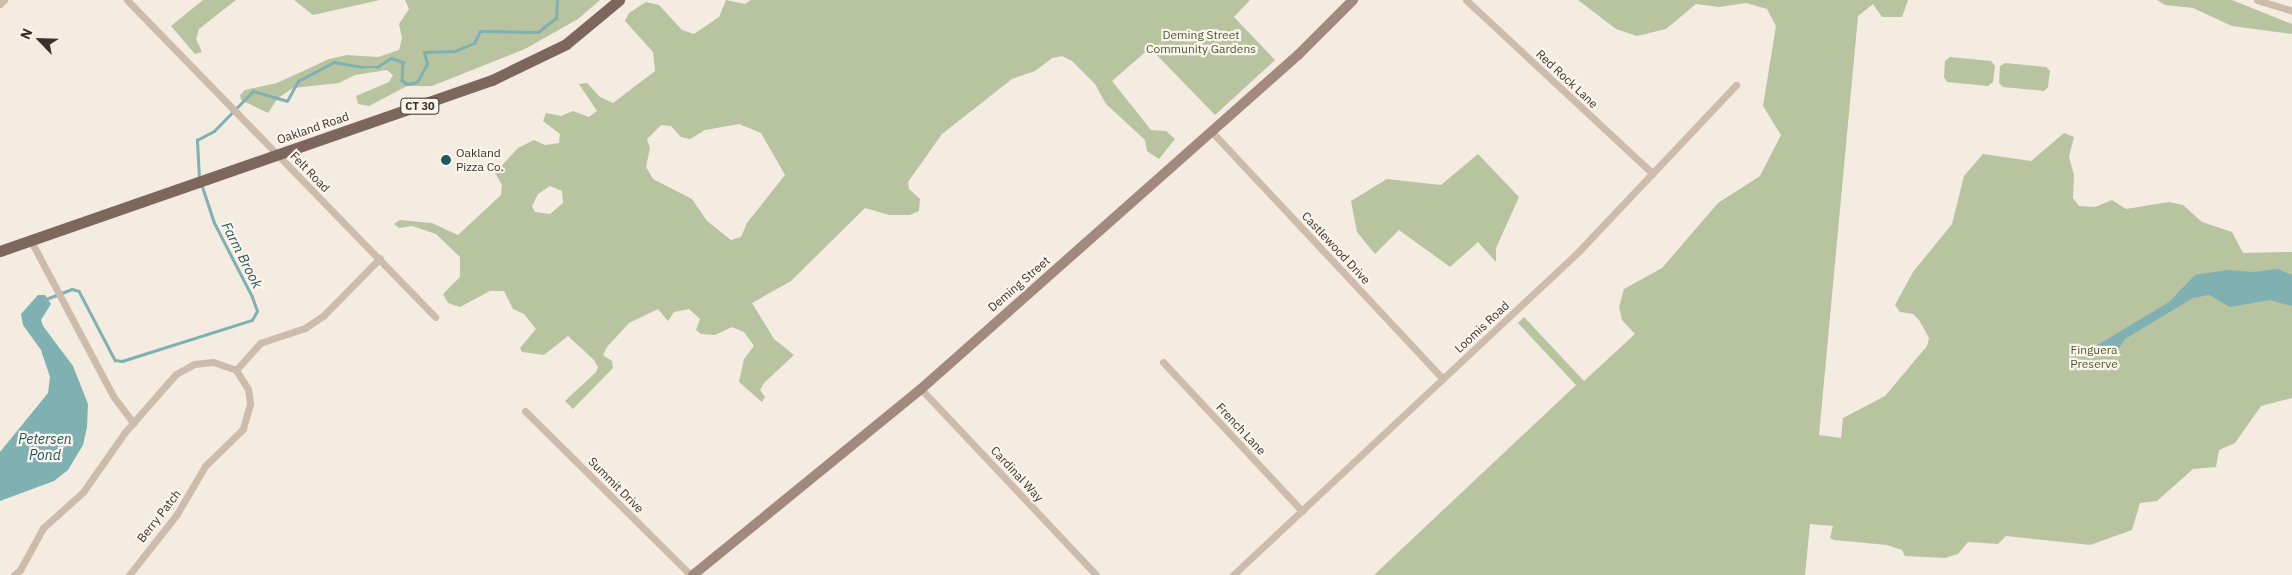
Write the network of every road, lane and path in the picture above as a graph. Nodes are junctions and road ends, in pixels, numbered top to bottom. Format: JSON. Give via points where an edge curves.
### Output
{"nodes":[{"id":1,"x":4,"y":0,"type":"edge"},
{"id":2,"x":127,"y":0,"type":"edge"},
{"id":3,"x":619,"y":0,"type":"edge"},
{"id":4,"x":1353,"y":0,"type":"edge"},
{"id":5,"x":1466,"y":0,"type":"edge"},
{"id":6,"x":2257,"y":0,"type":"edge"},
{"id":7,"x":0,"y":4,"type":"edge"},
{"id":8,"x":2292,"y":11,"type":"edge"},
{"id":9,"x":1736,"y":85,"type":"dead end"},
{"id":10,"x":1212,"y":132,"type":"junction"},
{"id":11,"x":278,"y":154,"type":"junction"},
{"id":12,"x":1653,"y":174,"type":"junction"},
{"id":13,"x":31,"y":241,"type":"junction"},
{"id":14,"x":0,"y":251,"type":"edge"},
{"id":15,"x":380,"y":258,"type":"junction"},
{"id":16,"x":435,"y":317,"type":"dead end"},
{"id":17,"x":1163,"y":362,"type":"dead end"},
{"id":18,"x":236,"y":370,"type":"junction"},
{"id":19,"x":1444,"y":379,"type":"junction"},
{"id":20,"x":921,"y":389,"type":"junction"},
{"id":21,"x":525,"y":411,"type":"dead end"},
{"id":22,"x":133,"y":422,"type":"junction"},
{"id":23,"x":1302,"y":511,"type":"junction"},
{"id":24,"x":14,"y":575,"type":"edge"},
{"id":25,"x":129,"y":575,"type":"edge"},
{"id":26,"x":692,"y":575,"type":"edge"},
{"id":27,"x":1096,"y":575,"type":"edge"},
{"id":28,"x":1233,"y":575,"type":"edge"}],
"edges":[{"from":1,"to":7,"type":"street"},
{"from":2,"to":11,"type":"street","name":"Felt Road"},
{"from":3,"to":11,"type":"main road","name":"Oakland Road","number":"CT 30","via":[[566,44],[529,65]]},
{"from":4,"to":10,"type":"street","name":"Deming Street","via":[[1305,49]]},
{"from":5,"to":12,"type":"street","name":"Red Rock Lane"},
{"from":6,"to":8,"type":"street"},
{"from":9,"to":12,"type":"street","name":"Loomis Road"},
{"from":10,"to":19,"type":"street","name":"Castlewood Drive"},
{"from":10,"to":20,"type":"street","name":"Deming Street"},
{"from":11,"to":13,"type":"main road","name":"Oakland Road","number":"CT 30"},
{"from":11,"to":15,"type":"street","name":"Felt Road"},
{"from":12,"to":19,"type":"street","name":"Loomis Road","via":[[1578,252]]},
{"from":13,"to":14,"type":"main road","name":"Oakland Road","number":"CT 30"},
{"from":13,"to":22,"type":"street","via":[[113,396]]},
{"from":15,"to":16,"type":"street","name":"Felt Road"},
{"from":15,"to":18,"type":"street","via":[[323,316],[305,328],[260,343]]},
{"from":17,"to":23,"type":"street","name":"French Lane"},
{"from":18,"to":22,"type":"street","via":[[212,362],[194,364],[176,374]]},
{"from":18,"to":25,"type":"street","name":"Berry Patch","via":[[248,389],[250,404],[243,429],[205,466],[177,514]]},
{"from":19,"to":23,"type":"street","name":"Loomis Road"},
{"from":20,"to":26,"type":"street","name":"Deming Street"},
{"from":20,"to":27,"type":"street","name":"Cardinal Way"},
{"from":21,"to":26,"type":"street","name":"Summit Drive"},
{"from":22,"to":24,"type":"street","via":[[83,492],[43,528]]},
{"from":23,"to":28,"type":"street","name":"Loomis Road"}]}
